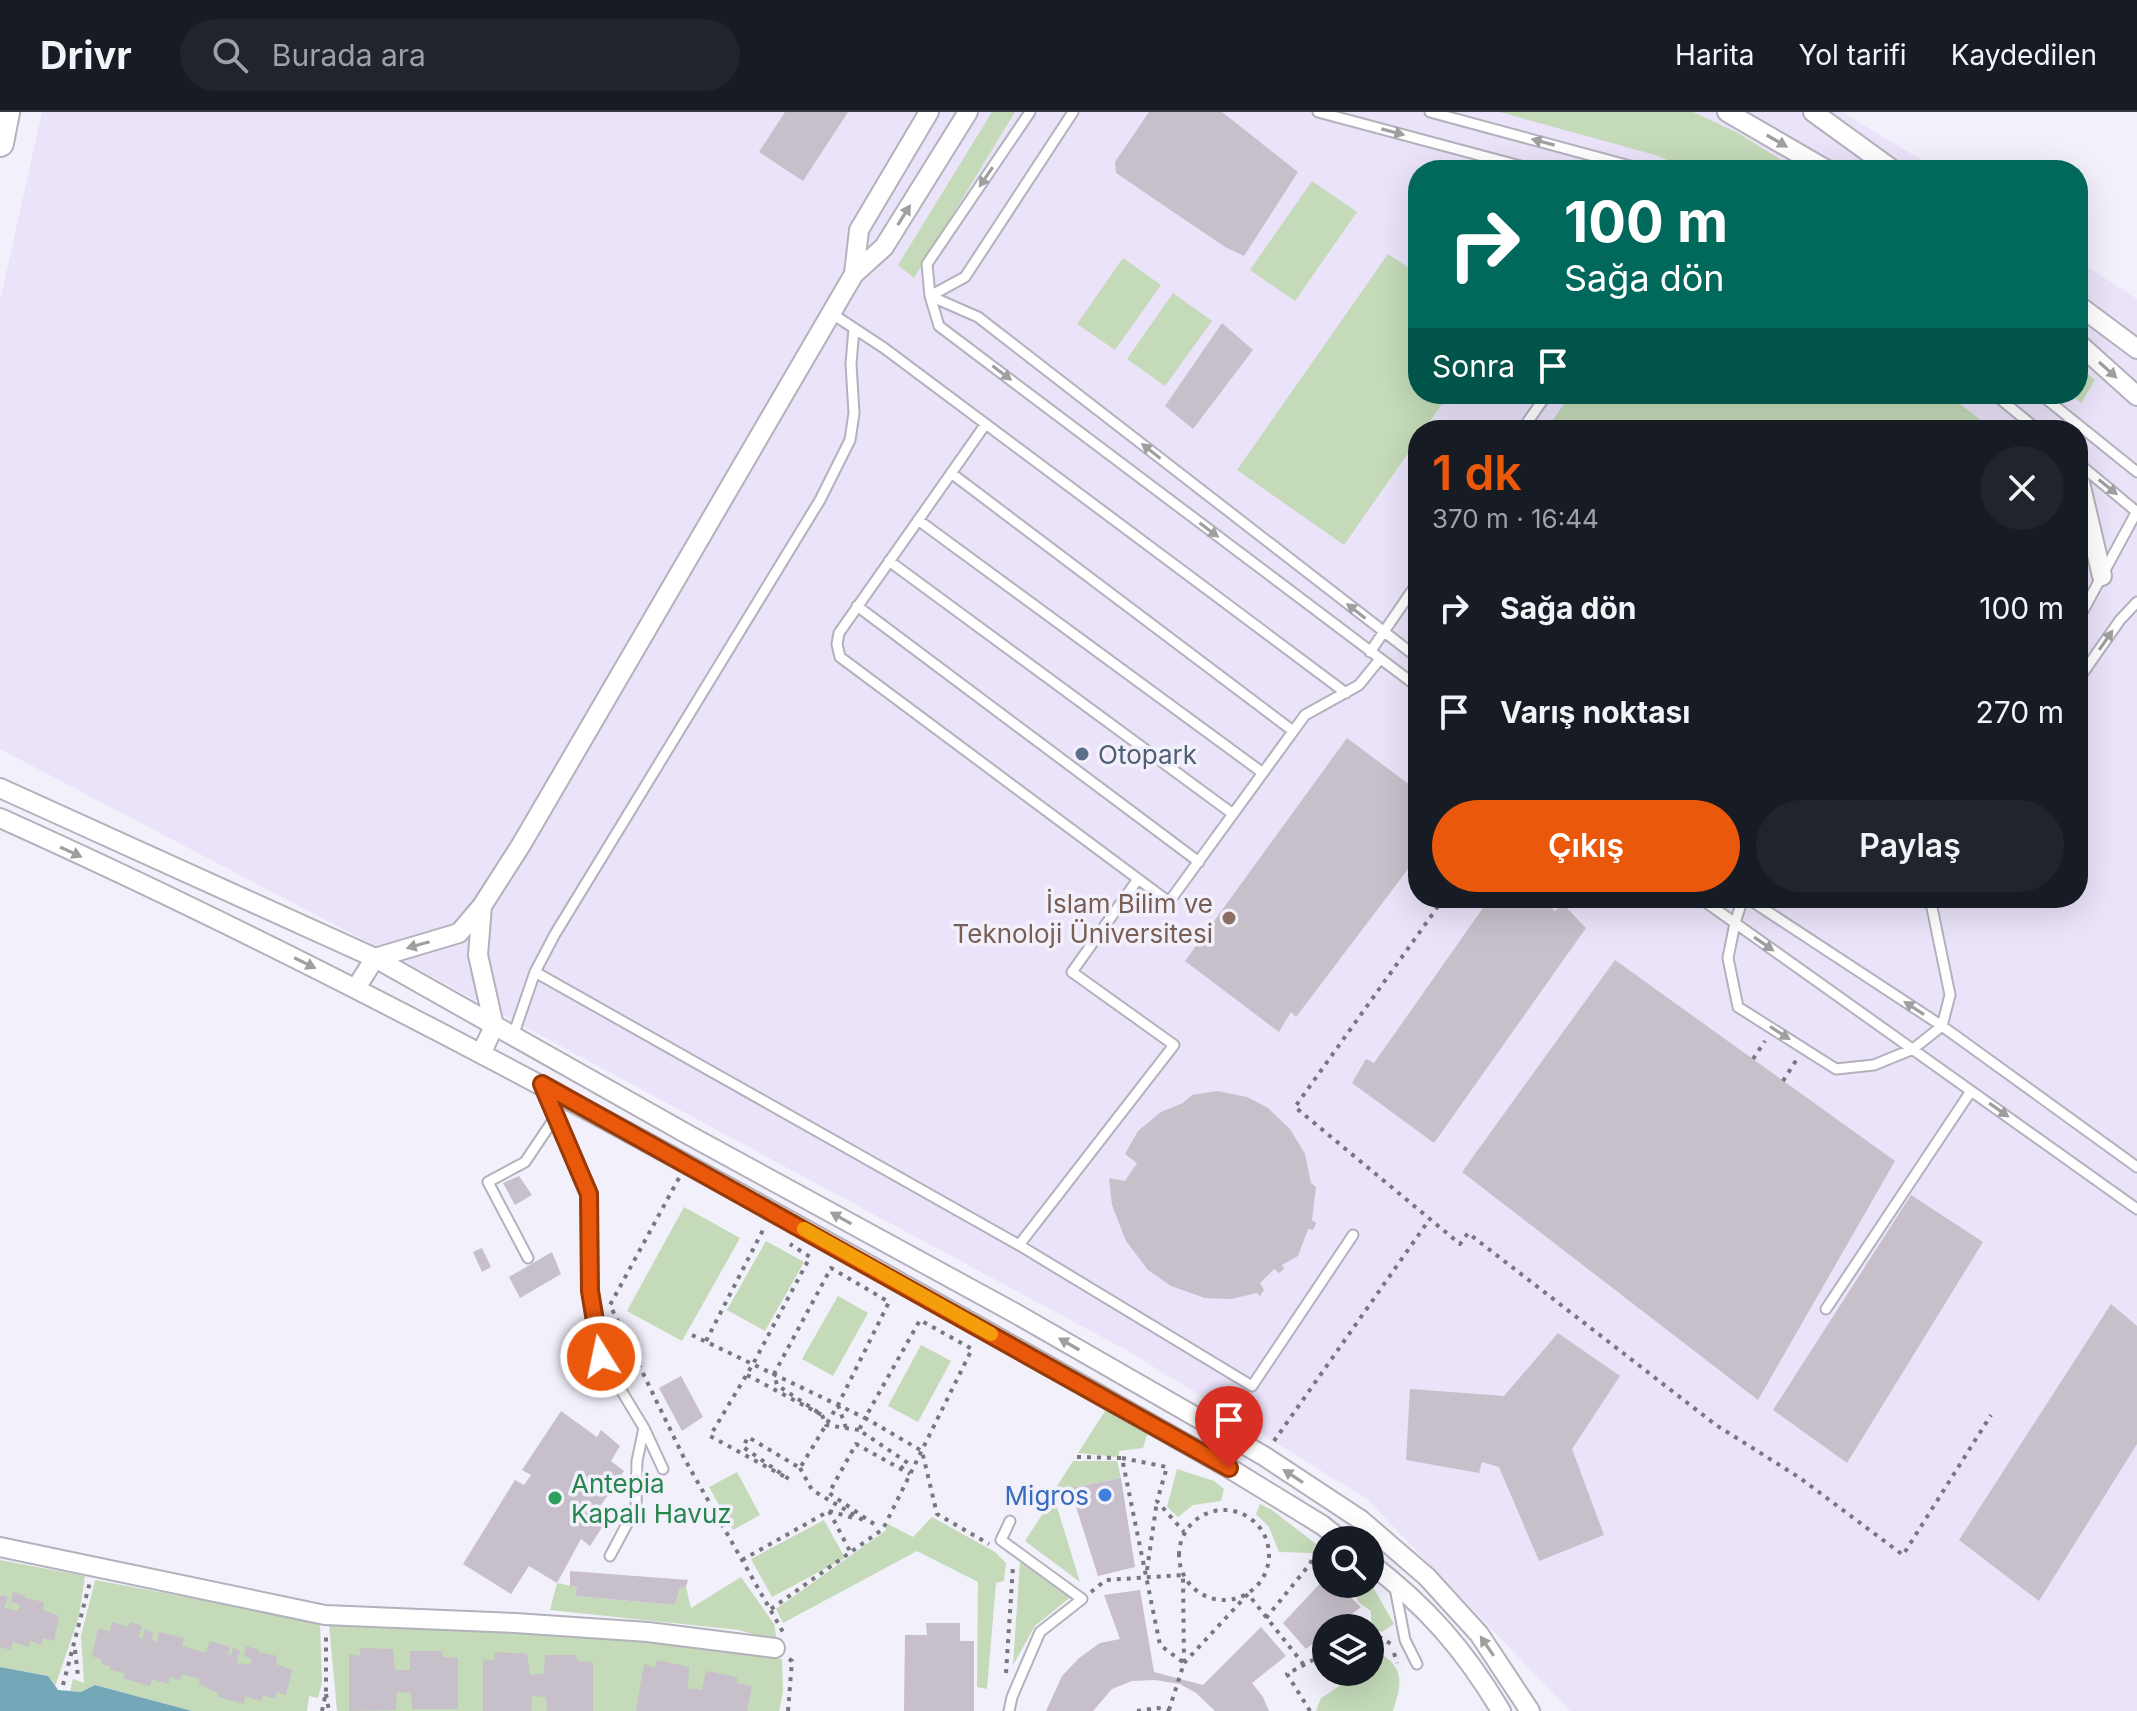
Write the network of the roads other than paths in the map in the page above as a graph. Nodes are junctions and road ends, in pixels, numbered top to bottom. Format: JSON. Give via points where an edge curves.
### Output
{"nodes":[{"id":1,"x":6,"y":112,"type":"edge"},
{"id":2,"x":929,"y":112,"type":"edge"},
{"id":3,"x":968,"y":112,"type":"edge"},
{"id":4,"x":1030,"y":112,"type":"edge"},
{"id":5,"x":1073,"y":112,"type":"edge"},
{"id":6,"x":1318,"y":112,"type":"edge"},
{"id":7,"x":1430,"y":112,"type":"edge"},
{"id":8,"x":1727,"y":112,"type":"edge"},
{"id":9,"x":1813,"y":112,"type":"edge"},
{"id":10,"x":0,"y":143,"type":"edge"},
{"id":11,"x":1498,"y":160,"type":"edge"},
{"id":12,"x":1608,"y":160,"type":"edge"},
{"id":13,"x":1810,"y":160,"type":"edge"},
{"id":14,"x":1879,"y":160,"type":"edge"},
{"id":15,"x":854,"y":274,"type":"junction"},
{"id":16,"x":930,"y":296,"type":"junction"},
{"id":17,"x":2088,"y":312,"type":"edge"},
{"id":18,"x":831,"y":313,"type":"junction"},
{"id":19,"x":854,"y":328,"type":"junction"},
{"id":20,"x":2137,"y":349,"type":"edge"},
{"id":21,"x":2088,"y":352,"type":"edge"},
{"id":22,"x":2137,"y":396,"type":"edge"},
{"id":23,"x":2006,"y":404,"type":"edge"},
{"id":24,"x":2052,"y":404,"type":"edge"},
{"id":25,"x":2026,"y":420,"type":"edge"},
{"id":26,"x":2072,"y":420,"type":"edge"},
{"id":27,"x":985,"y":425,"type":"junction"},
{"id":28,"x":2088,"y":433,"type":"edge"},
{"id":29,"x":2088,"y":471,"type":"edge"},
{"id":30,"x":2137,"y":472,"type":"edge"},
{"id":31,"x":951,"y":473,"type":"junction"},
{"id":32,"x":2137,"y":511,"type":"edge"},
{"id":33,"x":2088,"y":516,"type":"edge"},
{"id":34,"x":918,"y":520,"type":"junction"},
{"id":35,"x":889,"y":561,"type":"junction"},
{"id":36,"x":2102,"y":576,"type":"junction"},
{"id":37,"x":1408,"y":597,"type":"edge"},
{"id":38,"x":2088,"y":602,"type":"edge"},
{"id":39,"x":2137,"y":602,"type":"edge"},
{"id":40,"x":857,"y":606,"type":"junction"},
{"id":41,"x":1383,"y":633,"type":"junction"},
{"id":42,"x":1408,"y":651,"type":"edge"},
{"id":43,"x":1370,"y":652,"type":"junction"},
{"id":44,"x":1380,"y":659,"type":"junction"},
{"id":45,"x":2088,"y":666,"type":"edge"},
{"id":46,"x":1408,"y":680,"type":"edge"},
{"id":47,"x":1346,"y":693,"type":"junction"},
{"id":48,"x":1293,"y":731,"type":"junction"},
{"id":49,"x":1263,"y":773,"type":"junction"},
{"id":50,"x":0,"y":788,"type":"edge"},
{"id":51,"x":1233,"y":814,"type":"junction"},
{"id":52,"x":0,"y":818,"type":"edge"},
{"id":53,"x":1199,"y":862,"type":"junction"},
{"id":54,"x":1138,"y":879,"type":"junction"},
{"id":55,"x":482,"y":906,"type":"junction"},
{"id":56,"x":1714,"y":908,"type":"edge"},
{"id":57,"x":1741,"y":908,"type":"edge"},
{"id":58,"x":1760,"y":908,"type":"edge"},
{"id":59,"x":1932,"y":908,"type":"edge"},
{"id":60,"x":1735,"y":923,"type":"junction"},
{"id":61,"x":375,"y":958,"type":"junction"},
{"id":62,"x":535,"y":972,"type":"junction"},
{"id":63,"x":356,"y":988,"type":"junction"},
{"id":64,"x":494,"y":1026,"type":"junction"},
{"id":65,"x":1942,"y":1026,"type":"junction"},
{"id":66,"x":513,"y":1036,"type":"junction"},
{"id":67,"x":1913,"y":1049,"type":"junction"},
{"id":68,"x":482,"y":1052,"type":"junction"},
{"id":69,"x":542,"y":1084,"type":"junction"},
{"id":70,"x":1971,"y":1091,"type":"junction"},
{"id":71,"x":556,"y":1116,"type":"junction"},
{"id":72,"x":2137,"y":1167,"type":"edge"},
{"id":73,"x":2137,"y":1209,"type":"edge"},
{"id":74,"x":1353,"y":1235,"type":"dead end"},
{"id":75,"x":1019,"y":1245,"type":"junction"},
{"id":76,"x":528,"y":1258,"type":"dead end"},
{"id":77,"x":1826,"y":1309,"type":"dead end"},
{"id":78,"x":644,"y":1428,"type":"junction"},
{"id":79,"x":663,"y":1469,"type":"dead end"},
{"id":80,"x":1010,"y":1521,"type":"dead end"},
{"id":81,"x":1323,"y":1526,"type":"edge"},
{"id":82,"x":0,"y":1547,"type":"edge"},
{"id":83,"x":610,"y":1556,"type":"dead end"},
{"id":84,"x":1384,"y":1574,"type":"edge"},
{"id":85,"x":1393,"y":1581,"type":"junction"},
{"id":86,"x":783,"y":1646,"type":"road end"},
{"id":87,"x":1417,"y":1664,"type":"dead end"},
{"id":88,"x":1009,"y":1711,"type":"edge"},
{"id":89,"x":1501,"y":1711,"type":"edge"},
{"id":90,"x":1530,"y":1711,"type":"edge"}],
"edges":[{"from":1,"to":10,"type":"street"},
{"from":2,"to":15,"type":"street","via":[[859,230]]},
{"from":15,"to":3,"type":"street","one_way":true,"via":[[884,247]]},
{"from":4,"to":16,"type":"lane","one_way":true,"via":[[927,264]]},
{"from":5,"to":16,"type":"lane","via":[[965,277]]},
{"from":6,"to":11,"type":"lane","one_way":true},
{"from":12,"to":7,"type":"lane","one_way":true},
{"from":8,"to":13,"type":"street","one_way":true},
{"from":9,"to":14,"type":"street"},
{"from":15,"to":18,"type":"street"},
{"from":41,"to":16,"type":"lane","one_way":true,"via":[[978,317]]},
{"from":16,"to":43,"type":"lane","one_way":true,"via":[[939,326]]},
{"from":17,"to":20,"type":"street"},
{"from":18,"to":19,"type":"lane"},
{"from":18,"to":55,"type":"street"},
{"from":19,"to":27,"type":"lane"},
{"from":19,"to":62,"type":"lane","via":[[850,440],[820,500]]},
{"from":21,"to":22,"type":"street","one_way":true},
{"from":23,"to":25,"type":"lane"},
{"from":24,"to":26,"type":"lane"},
{"from":27,"to":31,"type":"lane"},
{"from":27,"to":47,"type":"lane"},
{"from":28,"to":30,"type":"lane"},
{"from":29,"to":32,"type":"lane","one_way":true},
{"from":31,"to":34,"type":"lane"},
{"from":31,"to":48,"type":"lane"},
{"from":32,"to":36,"type":"lane"},
{"from":33,"to":36,"type":"street"},
{"from":34,"to":35,"type":"lane"},
{"from":34,"to":49,"type":"lane"},
{"from":35,"to":40,"type":"lane"},
{"from":35,"to":51,"type":"lane"},
{"from":36,"to":38,"type":"lane"},
{"from":37,"to":41,"type":"lane"},
{"from":45,"to":39,"type":"lane","one_way":true},
{"from":40,"to":53,"type":"lane"},
{"from":40,"to":54,"type":"lane","via":[[839,633],[840,657]]},
{"from":41,"to":42,"type":"lane"},
{"from":41,"to":43,"type":"lane"},
{"from":43,"to":44,"type":"lane"},
{"from":44,"to":46,"type":"lane"},
{"from":44,"to":47,"type":"lane"},
{"from":47,"to":48,"type":"lane","via":[[1305,715]]},
{"from":48,"to":49,"type":"lane"},
{"from":49,"to":51,"type":"lane"},
{"from":50,"to":61,"type":"street"},
{"from":51,"to":53,"type":"lane"},
{"from":52,"to":63,"type":"street","one_way":true},
{"from":53,"to":54,"type":"lane","via":[[1169,902]]},
{"from":54,"to":75,"type":"lane","via":[[1072,972],[1174,1045]]},
{"from":55,"to":61,"type":"street","one_way":true,"via":[[459,933]]},
{"from":55,"to":64,"type":"street","via":[[478,955]]},
{"from":56,"to":60,"type":"lane"},
{"from":57,"to":60,"type":"lane"},
{"from":65,"to":58,"type":"lane","one_way":true},
{"from":59,"to":65,"type":"lane","via":[[1950,995]]},
{"from":60,"to":67,"type":"lane","one_way":true},
{"from":60,"to":67,"type":"lane","one_way":true,"via":[[1728,958],[1738,1007],[1836,1069],[1874,1065]]},
{"from":61,"to":63,"type":"street"},
{"from":61,"to":64,"type":"street"},
{"from":62,"to":66,"type":"lane"},
{"from":62,"to":75,"type":"lane"},
{"from":63,"to":68,"type":"street"},
{"from":64,"to":66,"type":"street"},
{"from":64,"to":68,"type":"street"},
{"from":65,"to":67,"type":"lane"},
{"from":65,"to":72,"type":"lane"},
{"from":90,"to":66,"type":"street","one_way":true,"via":[[1479,1634],[1427,1577],[1361,1520],[1264,1456],[1013,1312]]},
{"from":67,"to":70,"type":"lane"},
{"from":68,"to":69,"type":"street"},
{"from":69,"to":71,"type":"lane"},
{"from":69,"to":81,"type":"street","via":[[1229,1468]]},
{"from":70,"to":73,"type":"lane","one_way":true},
{"from":70,"to":77,"type":"lane"},
{"from":71,"to":76,"type":"lane","via":[[525,1162],[488,1182]]},
{"from":71,"to":78,"type":"lane","via":[[589,1194],[590,1291],[601,1357]]},
{"from":74,"to":75,"type":"lane","via":[[1252,1386]]},
{"from":78,"to":79,"type":"lane"},
{"from":78,"to":83,"type":"lane","via":[[636,1507]]},
{"from":80,"to":88,"type":"lane","via":[[1001,1540],[1082,1599],[1040,1632]]},
{"from":82,"to":86,"type":"street","via":[[325,1615],[634,1631]]},
{"from":84,"to":85,"type":"street"},
{"from":85,"to":87,"type":"lane","via":[[1405,1640]]},
{"from":85,"to":89,"type":"street","via":[[1474,1665]]}]}
